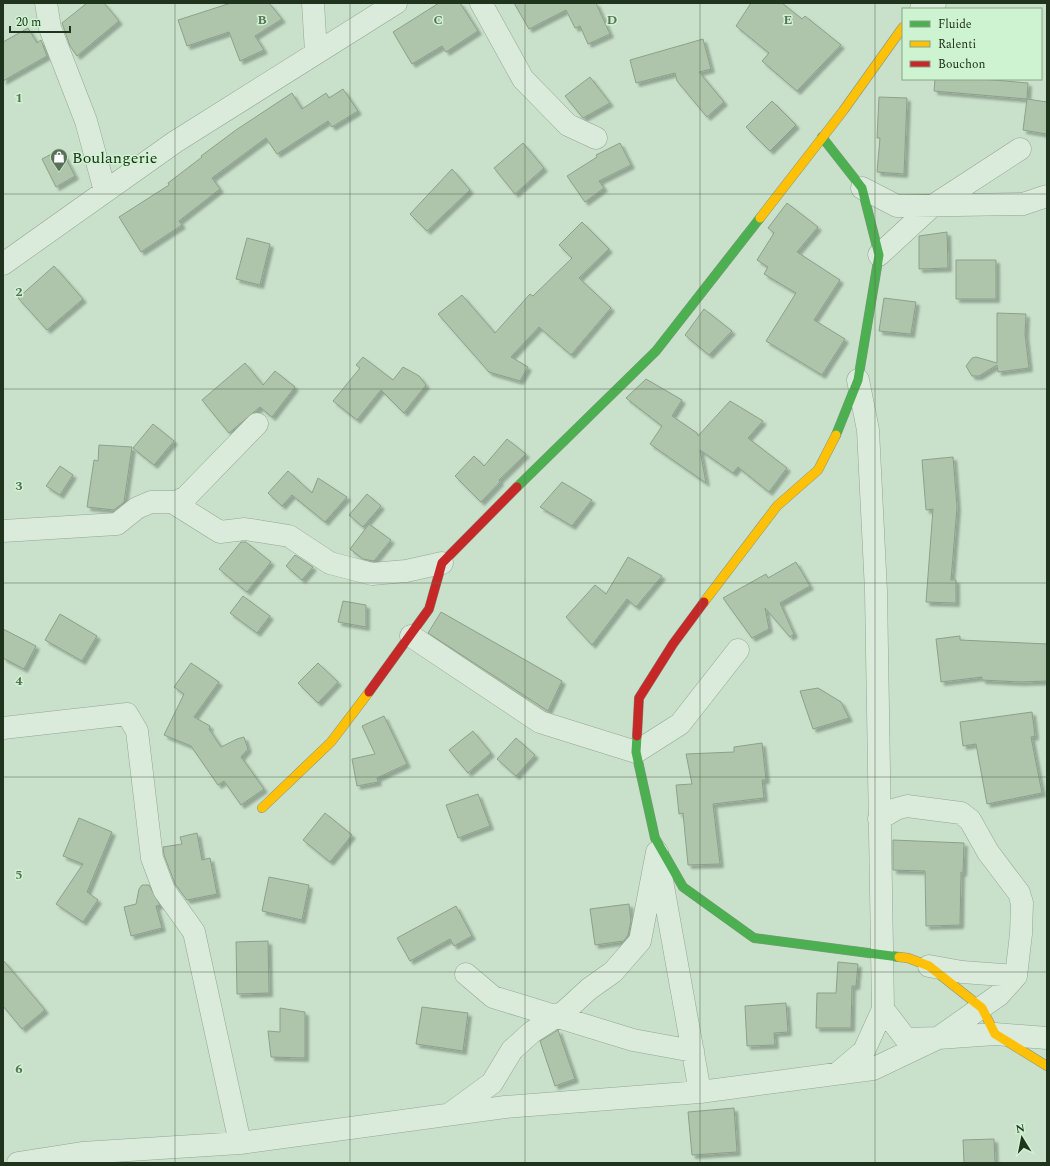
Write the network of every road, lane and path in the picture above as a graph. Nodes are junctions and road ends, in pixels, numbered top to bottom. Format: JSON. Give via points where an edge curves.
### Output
{"nodes":[{"id":1,"x":46,"y":3,"type":"edge"},
{"id":2,"x":313,"y":3,"type":"edge"},
{"id":3,"x":396,"y":3,"type":"edge"},
{"id":4,"x":481,"y":3,"type":"edge"},
{"id":5,"x":935,"y":3,"type":"edge"},
{"id":6,"x":923,"y":8,"type":"edge"},
{"id":7,"x":902,"y":28,"type":"edge"},
{"id":8,"x":316,"y":52,"type":"junction"},
{"id":9,"x":822,"y":137,"type":"junction"},
{"id":10,"x":596,"y":138,"type":"dead end"},
{"id":11,"x":1020,"y":148,"type":"dead end"},
{"id":12,"x":862,"y":188,"type":"junction"},
{"id":13,"x":105,"y":191,"type":"junction"},
{"id":14,"x":1047,"y":196,"type":"edge"},
{"id":15,"x":931,"y":207,"type":"junction"},
{"id":16,"x":879,"y":255,"type":"junction"},
{"id":17,"x":3,"y":264,"type":"edge"},
{"id":18,"x":858,"y":380,"type":"junction"},
{"id":19,"x":257,"y":424,"type":"dead end"},
{"id":20,"x":172,"y":502,"type":"junction"},
{"id":21,"x":3,"y":531,"type":"edge"},
{"id":22,"x":442,"y":563,"type":"junction"},
{"id":23,"x":411,"y":636,"type":"junction"},
{"id":24,"x":738,"y":650,"type":"dead end"},
{"id":25,"x":3,"y":728,"type":"edge"},
{"id":26,"x":636,"y":752,"type":"junction"},
{"id":27,"x":262,"y":808,"type":"dead end"},
{"id":28,"x":879,"y":819,"type":"junction"},
{"id":29,"x":656,"y":845,"type":"junction"},
{"id":30,"x":882,"y":955,"type":"junction"},
{"id":31,"x":929,"y":966,"type":"junction"},
{"id":32,"x":466,"y":974,"type":"dead end"},
{"id":33,"x":1016,"y":976,"type":"junction"},
{"id":34,"x":982,"y":1008,"type":"junction"},
{"id":35,"x":883,"y":1009,"type":"junction"},
{"id":36,"x":555,"y":1017,"type":"junction"},
{"id":37,"x":1047,"y":1026,"type":"edge"},
{"id":38,"x":996,"y":1034,"type":"junction"},
{"id":39,"x":938,"y":1038,"type":"junction"},
{"id":40,"x":1047,"y":1038,"type":"edge"},
{"id":41,"x":693,"y":1051,"type":"junction"},
{"id":42,"x":1047,"y":1066,"type":"edge"},
{"id":43,"x":838,"y":1073,"type":"junction"},
{"id":44,"x":700,"y":1092,"type":"junction"},
{"id":45,"x":448,"y":1114,"type":"junction"},
{"id":46,"x":240,"y":1143,"type":"junction"},
{"id":47,"x":18,"y":1163,"type":"edge"}],
"edges":[{"from":1,"to":13,"type":"street","via":[[50,28],[86,122]]},
{"from":2,"to":8,"type":"street"},
{"from":3,"to":8,"type":"street"},
{"from":4,"to":10,"type":"street","via":[[523,79],[568,125]]},
{"from":5,"to":6,"type":"street"},
{"from":7,"to":9,"type":"street"},
{"from":8,"to":13,"type":"street","via":[[175,142]]},
{"from":9,"to":12,"type":"street"},
{"from":9,"to":22,"type":"street","via":[[656,351]]},
{"from":11,"to":15,"type":"street"},
{"from":12,"to":15,"type":"street","via":[[897,206]]},
{"from":12,"to":16,"type":"street"},
{"from":13,"to":17,"type":"street"},
{"from":14,"to":15,"type":"street","via":[[1023,204]]},
{"from":15,"to":16,"type":"street"},
{"from":16,"to":18,"type":"street"},
{"from":18,"to":26,"type":"street","via":[[838,430],[818,470],[777,506],[673,644],[639,698]]},
{"from":18,"to":28,"type":"street","via":[[868,430],[876,591]]},
{"from":19,"to":20,"type":"street","via":[[186,497]]},
{"from":20,"to":21,"type":"street","via":[[151,502],[137,508],[117,524]]},
{"from":20,"to":22,"type":"street","via":[[220,532],[245,530],[289,536],[330,563],[372,574],[406,571]]},
{"from":22,"to":23,"type":"street","via":[[429,609]]},
{"from":23,"to":26,"type":"street","via":[[540,722]]},
{"from":23,"to":27,"type":"street","via":[[331,742]]},
{"from":24,"to":26,"type":"street","via":[[680,724]]},
{"from":25,"to":46,"type":"street","via":[[127,714],[137,732],[152,858],[164,890],[194,932]]},
{"from":26,"to":29,"type":"street"},
{"from":28,"to":30,"type":"street"},
{"from":28,"to":33,"type":"street","via":[[907,806],[961,814],[970,820],[988,852],[1019,893],[1022,903]]},
{"from":29,"to":30,"type":"street","via":[[683,887],[754,938]]},
{"from":29,"to":36,"type":"street","via":[[640,941],[613,972]]},
{"from":29,"to":41,"type":"street"},
{"from":30,"to":31,"type":"street","via":[[908,958]]},
{"from":30,"to":35,"type":"street"},
{"from":31,"to":33,"type":"street","via":[[962,972]]},
{"from":31,"to":34,"type":"street"},
{"from":32,"to":36,"type":"street","via":[[493,997]]},
{"from":33,"to":34,"type":"street","via":[[999,996]]},
{"from":34,"to":38,"type":"street"},
{"from":34,"to":39,"type":"street"},
{"from":35,"to":39,"type":"street","via":[[906,1039]]},
{"from":35,"to":43,"type":"street","via":[[864,1051]]},
{"from":36,"to":41,"type":"street","via":[[633,1040]]},
{"from":36,"to":45,"type":"street","via":[[532,1032],[512,1050],[492,1083]]},
{"from":37,"to":38,"type":"street"},
{"from":38,"to":39,"type":"street"},
{"from":38,"to":40,"type":"street"},
{"from":38,"to":42,"type":"street"},
{"from":39,"to":43,"type":"street","via":[[873,1069]]},
{"from":41,"to":44,"type":"street"},
{"from":43,"to":44,"type":"street"},
{"from":44,"to":45,"type":"street","via":[[505,1107]]},
{"from":45,"to":46,"type":"street"},
{"from":46,"to":47,"type":"street","via":[[82,1153]]}]}
